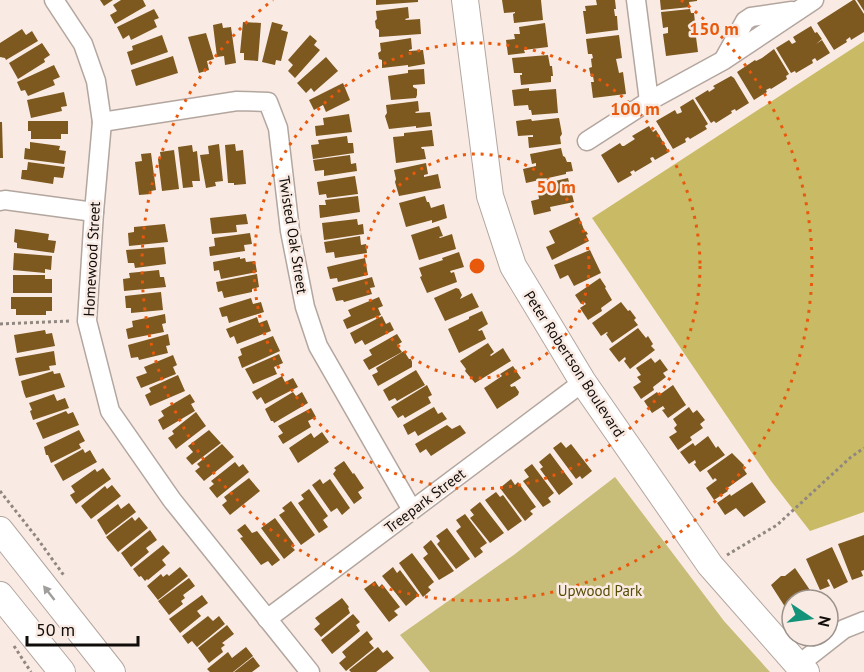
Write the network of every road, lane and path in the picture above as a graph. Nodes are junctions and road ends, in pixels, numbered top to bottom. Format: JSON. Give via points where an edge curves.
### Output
{"nodes":[{"id":1,"x":54,"y":0,"type":"edge"},
{"id":2,"x":465,"y":0,"type":"edge"},
{"id":3,"x":636,"y":0,"type":"edge"},
{"id":4,"x":807,"y":4,"type":"edge"},
{"id":5,"x":649,"y":101,"type":"junction"},
{"id":6,"x":102,"y":122,"type":"junction"},
{"id":7,"x":587,"y":141,"type":"dead end"},
{"id":8,"x":0,"y":201,"type":"edge"},
{"id":9,"x":94,"y":212,"type":"junction"},
{"id":10,"x":87,"y":321,"type":"junction"},
{"id":11,"x":0,"y":324,"type":"edge"},
{"id":12,"x":583,"y":382,"type":"junction"},
{"id":13,"x":864,"y":448,"type":"edge"},
{"id":14,"x":412,"y":510,"type":"junction"},
{"id":15,"x":0,"y":530,"type":"edge"},
{"id":16,"x":710,"y":565,"type":"junction"},
{"id":17,"x":0,"y":595,"type":"edge"},
{"id":18,"x":267,"y":619,"type":"junction"},
{"id":19,"x":864,"y":621,"type":"edge"},
{"id":20,"x":802,"y":669,"type":"edge"},
{"id":21,"x":62,"y":672,"type":"edge"},
{"id":22,"x":112,"y":672,"type":"edge"},
{"id":23,"x":310,"y":672,"type":"edge"}],
"edges":[{"from":1,"to":6,"type":"street","name":"Homewood Street","via":[[82,44],[96,81]]},
{"from":2,"to":12,"type":"street","name":"Peter Robertson Boulevard","via":[[490,196],[513,266]]},
{"from":3,"to":5,"type":"street"},
{"from":4,"to":5,"type":"street","via":[[724,60]]},
{"from":5,"to":7,"type":"street"},
{"from":6,"to":9,"type":"street","name":"Homewood Street"},
{"from":6,"to":14,"type":"street","name":"Twisted Oak Street","via":[[237,101],[268,102],[278,128],[290,231],[305,307],[318,346]]},
{"from":8,"to":9,"type":"street"},
{"from":9,"to":10,"type":"street","name":"Homewood Street"},
{"from":10,"to":11,"type":"path"},
{"from":10,"to":18,"type":"street","name":"Homewood Street","via":[[110,411],[172,500]]},
{"from":12,"to":14,"type":"street","name":"Treepark Street"},
{"from":12,"to":16,"type":"street","name":"Peter Robertson Boulevard"},
{"from":13,"to":16,"type":"path","via":[[777,525]]},
{"from":14,"to":18,"type":"street","name":"Treepark Street"},
{"from":22,"to":15,"type":"street","one_way":true},
{"from":16,"to":20,"type":"street","name":"Peter Robertson Boulevard"},
{"from":17,"to":21,"type":"street"},
{"from":18,"to":23,"type":"street","name":"Homewood Street"},
{"from":19,"to":20,"type":"street","via":[[844,629]]}]}
